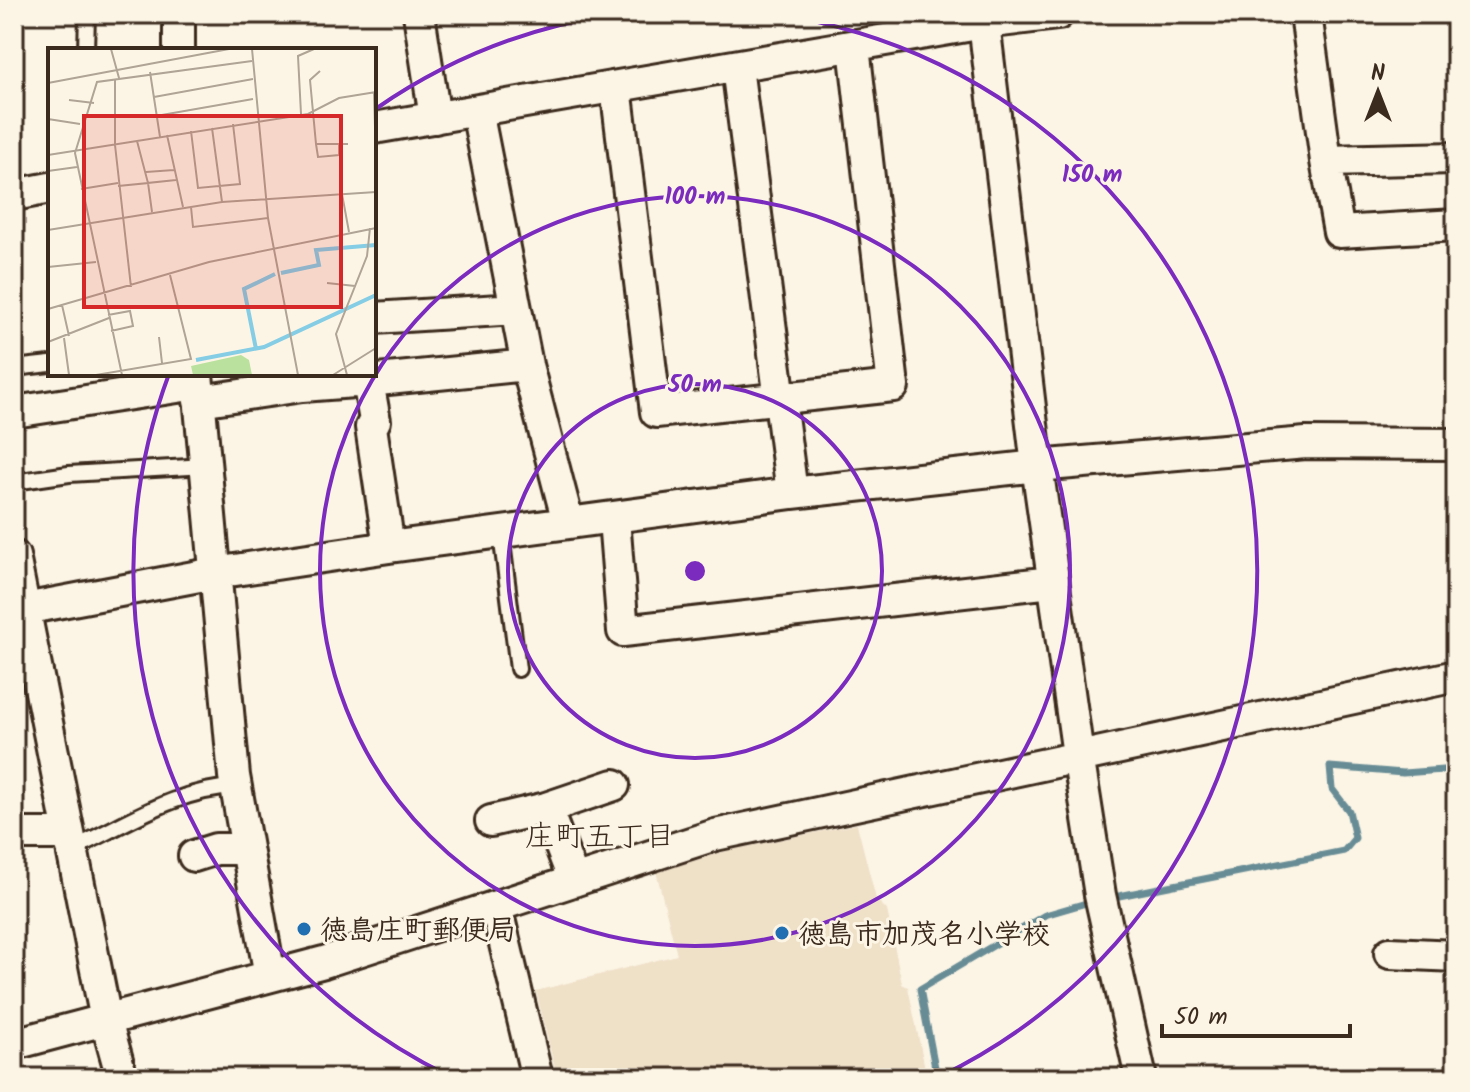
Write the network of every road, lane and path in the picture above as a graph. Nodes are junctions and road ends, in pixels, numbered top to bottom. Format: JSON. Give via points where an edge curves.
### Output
{"nodes":[{"id":1,"x":87,"y":14,"type":"edge"},
{"id":2,"x":179,"y":14,"type":"edge"},
{"id":3,"x":419,"y":14,"type":"edge"},
{"id":4,"x":1058,"y":14,"type":"edge"},
{"id":5,"x":1306,"y":14,"type":"edge"},
{"id":6,"x":984,"y":19,"type":"edge"},
{"id":7,"x":854,"y":47,"type":"junction"},
{"id":8,"x":86,"y":48,"type":"edge"},
{"id":9,"x":179,"y":48,"type":"edge"},
{"id":10,"x":737,"y":67,"type":"junction"},
{"id":11,"x":616,"y":87,"type":"junction"},
{"id":12,"x":477,"y":111,"type":"junction"},
{"id":13,"x":435,"y":118,"type":"junction"},
{"id":14,"x":376,"y":128,"type":"edge"},
{"id":15,"x":1456,"y":158,"type":"edge"},
{"id":16,"x":1326,"y":161,"type":"junction"},
{"id":17,"x":48,"y":188,"type":"edge"},
{"id":18,"x":14,"y":195,"type":"edge"},
{"id":19,"x":1456,"y":225,"type":"edge"},
{"id":20,"x":516,"y":309,"type":"junction"},
{"id":21,"x":376,"y":318,"type":"edge"},
{"id":22,"x":48,"y":364,"type":"edge"},
{"id":23,"x":527,"y":365,"type":"junction"},
{"id":24,"x":14,"y":368,"type":"edge"},
{"id":25,"x":368,"y":377,"type":"edge"},
{"id":26,"x":198,"y":386,"type":"edge"},
{"id":27,"x":779,"y":398,"type":"junction"},
{"id":28,"x":14,"y":412,"type":"edge"},
{"id":29,"x":1456,"y":444,"type":"edge"},
{"id":30,"x":206,"y":466,"type":"junction"},
{"id":31,"x":1037,"y":466,"type":"junction"},
{"id":32,"x":14,"y":482,"type":"edge"},
{"id":33,"x":792,"y":493,"type":"junction"},
{"id":34,"x":614,"y":519,"type":"junction"},
{"id":35,"x":568,"y":522,"type":"junction"},
{"id":36,"x":501,"y":534,"type":"junction"},
{"id":37,"x":389,"y":547,"type":"junction"},
{"id":38,"x":14,"y":556,"type":"edge"},
{"id":39,"x":215,"y":573,"type":"junction"},
{"id":40,"x":1052,"y":582,"type":"junction"},
{"id":41,"x":20,"y":610,"type":"edge"},
{"id":42,"x":518,"y":669,"type":"dead end"},
{"id":43,"x":1456,"y":676,"type":"edge"},
{"id":44,"x":1078,"y":755,"type":"junction"},
{"id":45,"x":614,"y":785,"type":"dead end"},
{"id":46,"x":236,"y":787,"type":"junction"},
{"id":47,"x":546,"y":808,"type":"junction"},
{"id":48,"x":491,"y":821,"type":"dead end"},
{"id":49,"x":14,"y":834,"type":"edge"},
{"id":50,"x":70,"y":842,"type":"junction"},
{"id":51,"x":247,"y":849,"type":"junction"},
{"id":52,"x":194,"y":856,"type":"dead end"},
{"id":53,"x":574,"y":881,"type":"junction"},
{"id":54,"x":496,"y":906,"type":"junction"},
{"id":55,"x":1390,"y":953,"type":"dead end"},
{"id":56,"x":1456,"y":956,"type":"edge"},
{"id":57,"x":270,"y":976,"type":"junction"},
{"id":58,"x":106,"y":1020,"type":"junction"},
{"id":59,"x":14,"y":1044,"type":"edge"},
{"id":60,"x":122,"y":1078,"type":"edge"},
{"id":61,"x":537,"y":1078,"type":"edge"},
{"id":62,"x":1141,"y":1078,"type":"edge"}],
"edges":[{"from":1,"to":8,"type":"lane"},
{"from":2,"to":9,"type":"street"},
{"from":3,"to":13,"type":"street"},
{"from":4,"to":6,"type":"street"},
{"from":5,"to":16,"type":"street"},
{"from":6,"to":7,"type":"street"},
{"from":6,"to":31,"type":"street"},
{"from":7,"to":10,"type":"street"},
{"from":7,"to":27,"type":"street","via":[[893,386]]},
{"from":10,"to":11,"type":"street"},
{"from":10,"to":27,"type":"street"},
{"from":11,"to":12,"type":"street"},
{"from":11,"to":27,"type":"street","via":[[656,412]]},
{"from":12,"to":13,"type":"street"},
{"from":12,"to":20,"type":"street"},
{"from":13,"to":14,"type":"street"},
{"from":15,"to":16,"type":"street"},
{"from":16,"to":19,"type":"street","via":[[1339,232]]},
{"from":17,"to":18,"type":"street"},
{"from":20,"to":21,"type":"street"},
{"from":20,"to":23,"type":"street"},
{"from":22,"to":24,"type":"lane"},
{"from":23,"to":25,"type":"street"},
{"from":23,"to":35,"type":"street"},
{"from":25,"to":26,"type":"street","via":[[302,386]]},
{"from":25,"to":37,"type":"street"},
{"from":26,"to":28,"type":"street"},
{"from":26,"to":30,"type":"street"},
{"from":27,"to":33,"type":"street"},
{"from":29,"to":31,"type":"street","via":[[1306,443]]},
{"from":30,"to":32,"type":"lane"},
{"from":30,"to":39,"type":"street"},
{"from":31,"to":33,"type":"street"},
{"from":31,"to":40,"type":"street"},
{"from":33,"to":34,"type":"street"},
{"from":34,"to":35,"type":"street"},
{"from":34,"to":40,"type":"street","via":[[623,631]]},
{"from":35,"to":36,"type":"street"},
{"from":36,"to":37,"type":"street"},
{"from":36,"to":42,"type":"lane"},
{"from":37,"to":39,"type":"street"},
{"from":38,"to":41,"type":"street"},
{"from":39,"to":41,"type":"street"},
{"from":39,"to":46,"type":"street"},
{"from":40,"to":44,"type":"street"},
{"from":41,"to":50,"type":"street"},
{"from":43,"to":44,"type":"street"},
{"from":44,"to":53,"type":"street","via":[[715,835]]},
{"from":44,"to":62,"type":"street","via":[[1102,901]]},
{"from":45,"to":47,"type":"street"},
{"from":46,"to":50,"type":"lane","via":[[211,788],[166,802]]},
{"from":46,"to":51,"type":"street"},
{"from":47,"to":48,"type":"street"},
{"from":47,"to":53,"type":"street"},
{"from":49,"to":50,"type":"street"},
{"from":50,"to":58,"type":"street"},
{"from":51,"to":52,"type":"street","via":[[216,849]]},
{"from":51,"to":57,"type":"street"},
{"from":53,"to":54,"type":"street"},
{"from":54,"to":57,"type":"street"},
{"from":54,"to":61,"type":"street"},
{"from":55,"to":56,"type":"street"},
{"from":57,"to":58,"type":"street"},
{"from":58,"to":59,"type":"street"},
{"from":58,"to":60,"type":"street"}]}
